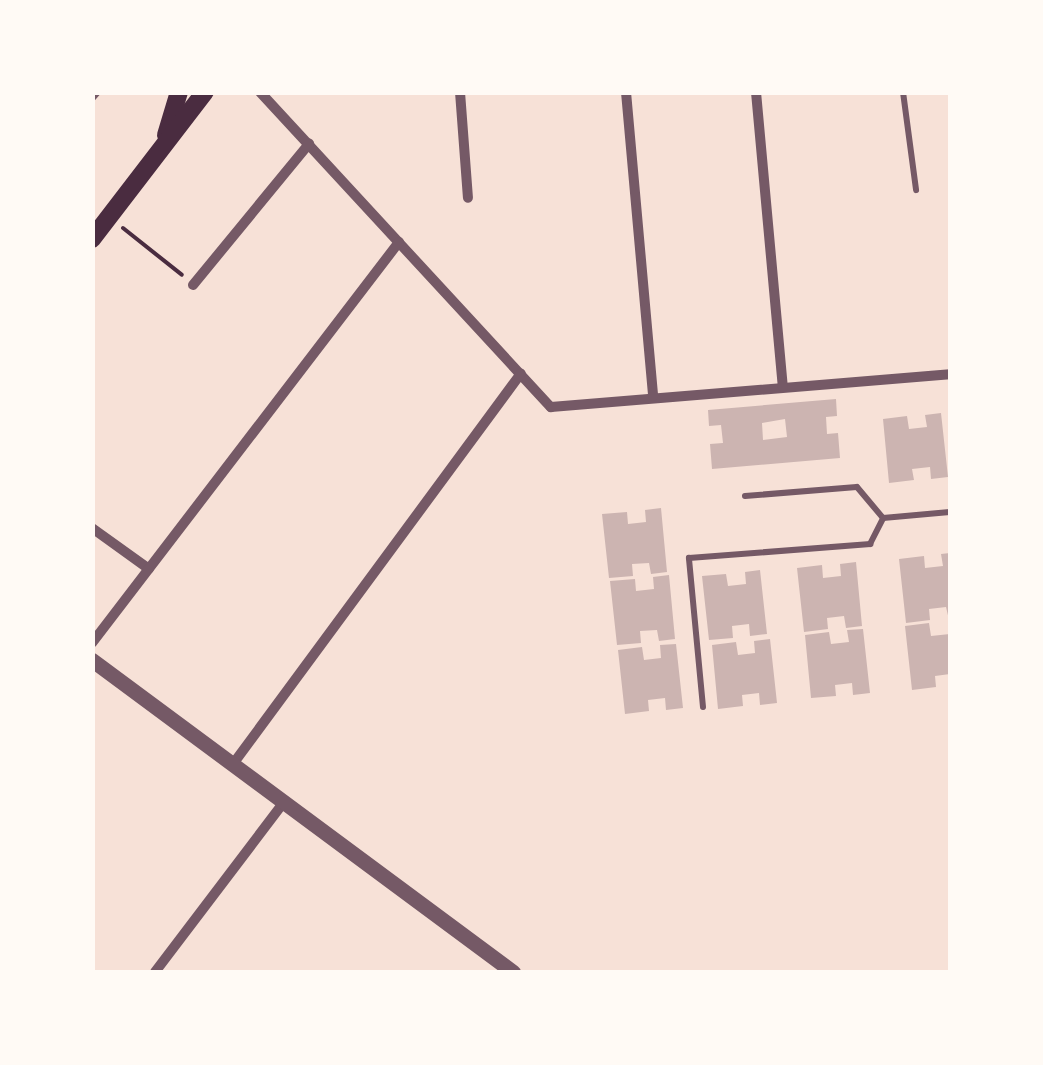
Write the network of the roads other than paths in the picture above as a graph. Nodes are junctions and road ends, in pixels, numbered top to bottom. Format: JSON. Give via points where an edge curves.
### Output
{"nodes":[{"id":1,"x":98,"y":92,"type":"edge"},
{"id":2,"x":179,"y":92,"type":"edge"},
{"id":3,"x":205,"y":92,"type":"edge"},
{"id":4,"x":260,"y":92,"type":"edge"},
{"id":5,"x":460,"y":92,"type":"edge"},
{"id":6,"x":626,"y":92,"type":"edge"},
{"id":7,"x":756,"y":92,"type":"edge"},
{"id":8,"x":903,"y":92,"type":"edge"},
{"id":9,"x":92,"y":99,"type":"edge"},
{"id":10,"x":309,"y":144,"type":"junction"},
{"id":11,"x":161,"y":150,"type":"junction"},
{"id":12,"x":916,"y":190,"type":"dead end"},
{"id":13,"x":468,"y":198,"type":"dead end"},
{"id":14,"x":92,"y":239,"type":"edge"},
{"id":15,"x":399,"y":242,"type":"junction"},
{"id":16,"x":193,"y":285,"type":"road end"},
{"id":17,"x":521,"y":374,"type":"junction"},
{"id":18,"x":950,"y":374,"type":"edge"},
{"id":19,"x":783,"y":387,"type":"junction"},
{"id":20,"x":653,"y":396,"type":"junction"},
{"id":21,"x":745,"y":496,"type":"dead end"},
{"id":22,"x":950,"y":512,"type":"edge"},
{"id":23,"x":884,"y":518,"type":"junction"},
{"id":24,"x":92,"y":528,"type":"edge"},
{"id":25,"x":149,"y":570,"type":"junction"},
{"id":26,"x":92,"y":642,"type":"edge"},
{"id":27,"x":92,"y":660,"type":"edge"},
{"id":28,"x":703,"y":707,"type":"dead end"},
{"id":29,"x":233,"y":764,"type":"junction"},
{"id":30,"x":284,"y":802,"type":"junction"},
{"id":31,"x":161,"y":971,"type":"edge"},
{"id":32,"x":514,"y":972,"type":"edge"}],
"edges":[{"from":1,"to":9,"type":"lane"},
{"from":2,"to":11,"type":"main road"},
{"from":3,"to":11,"type":"main road"},
{"from":4,"to":10,"type":"street"},
{"from":5,"to":13,"type":"street"},
{"from":6,"to":20,"type":"street"},
{"from":7,"to":19,"type":"street"},
{"from":8,"to":12,"type":"lane"},
{"from":10,"to":15,"type":"street"},
{"from":10,"to":16,"type":"street"},
{"from":11,"to":14,"type":"main road"},
{"from":15,"to":17,"type":"street"},
{"from":15,"to":25,"type":"street"},
{"from":17,"to":20,"type":"street","via":[[551,407]]},
{"from":17,"to":29,"type":"street"},
{"from":18,"to":19,"type":"street"},
{"from":19,"to":20,"type":"street"},
{"from":21,"to":23,"type":"lane","via":[[857,486]]},
{"from":22,"to":23,"type":"lane"},
{"from":23,"to":28,"type":"lane","via":[[870,544],[688,558]]},
{"from":24,"to":25,"type":"street"},
{"from":25,"to":26,"type":"street"},
{"from":27,"to":29,"type":"street"},
{"from":29,"to":30,"type":"street"},
{"from":30,"to":31,"type":"street"},
{"from":30,"to":32,"type":"street"}]}
